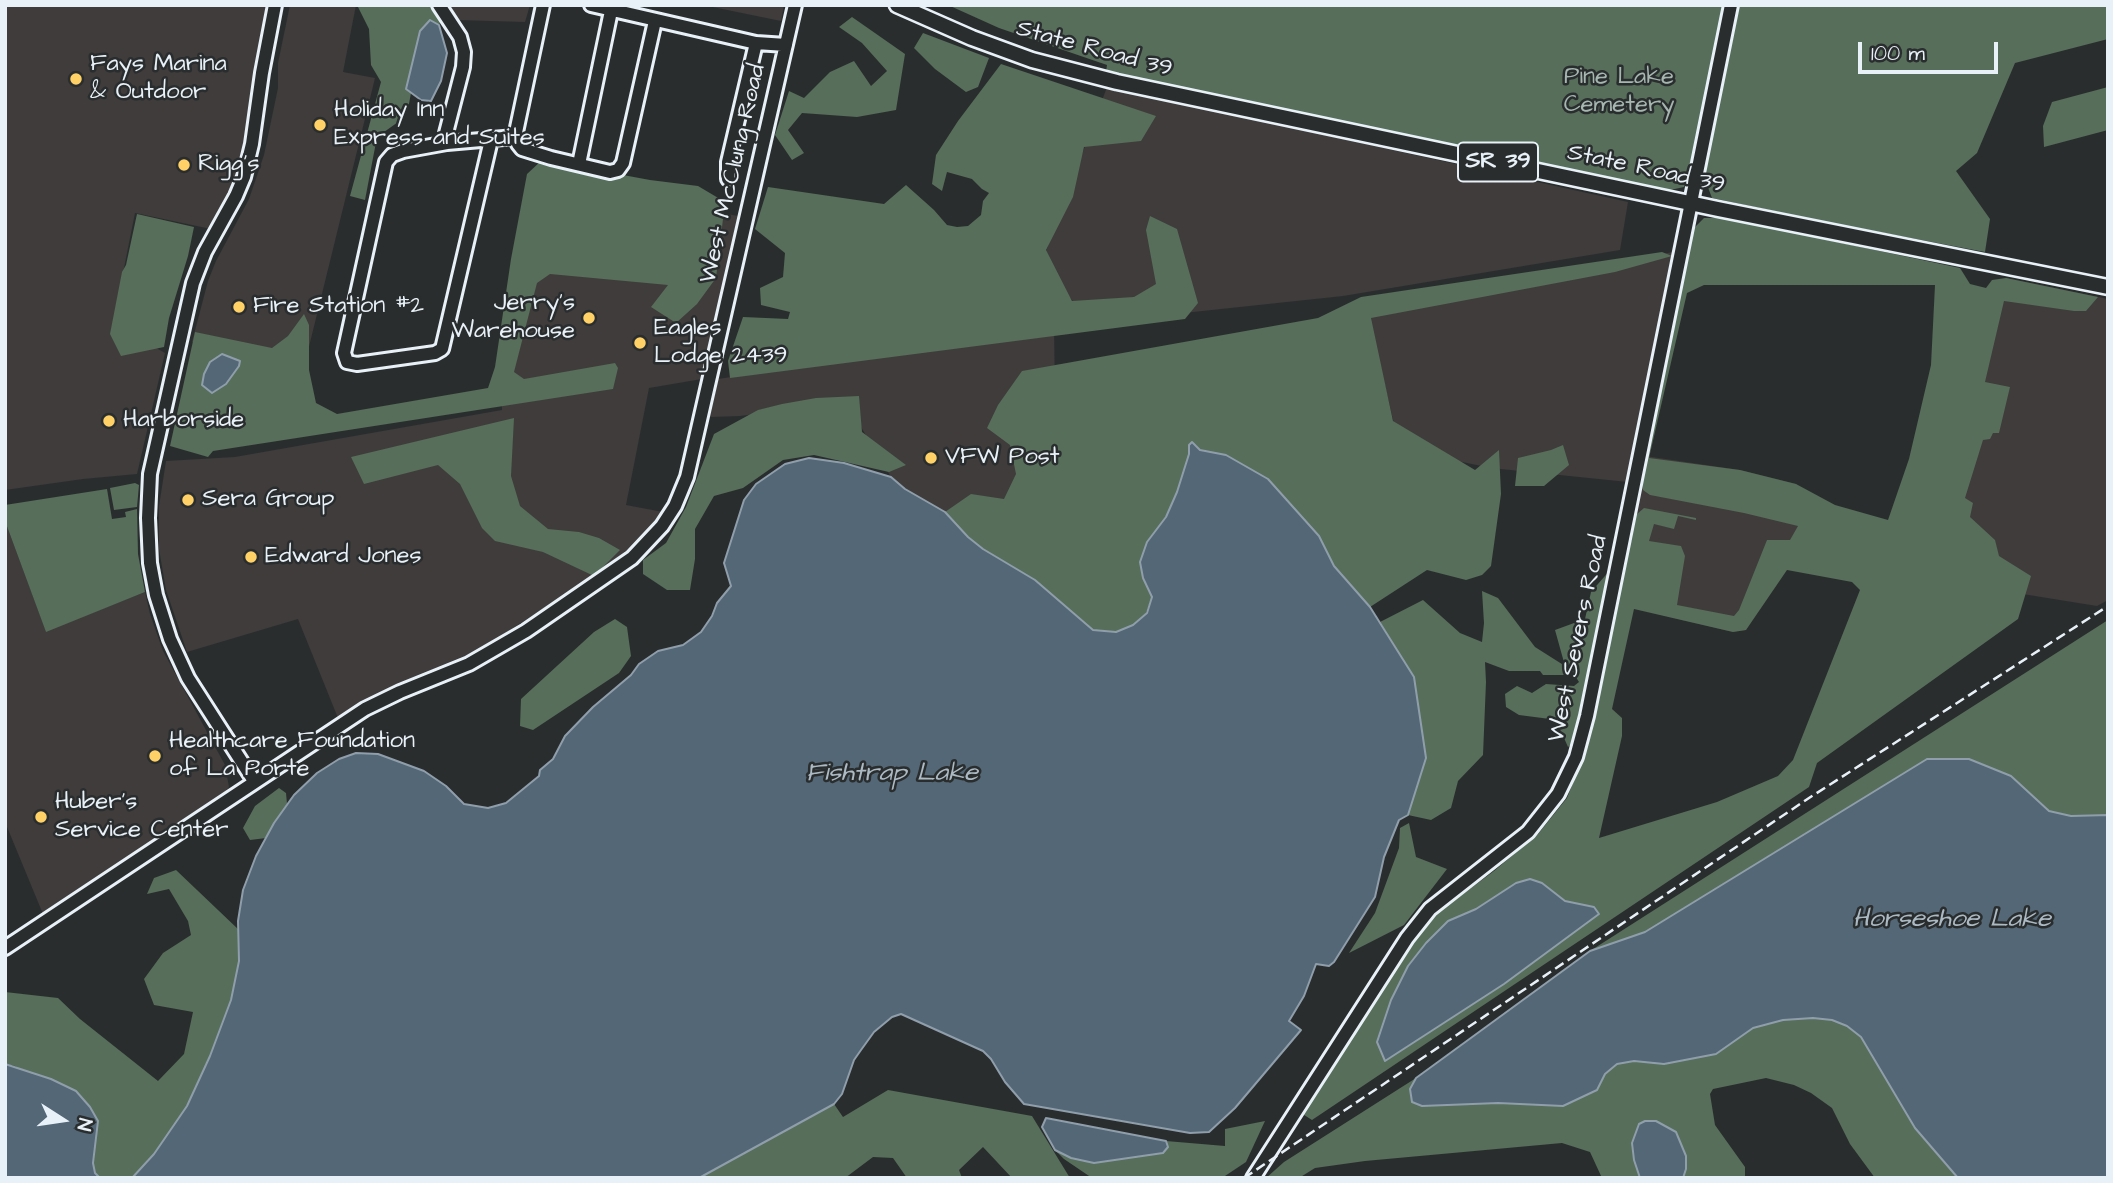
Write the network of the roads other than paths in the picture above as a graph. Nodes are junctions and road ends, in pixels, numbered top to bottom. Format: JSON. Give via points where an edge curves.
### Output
{"nodes":[{"id":1,"x":275,"y":5,"type":"edge"},
{"id":2,"x":439,"y":5,"type":"edge"},
{"id":3,"x":543,"y":5,"type":"edge"},
{"id":4,"x":591,"y":5,"type":"edge"},
{"id":5,"x":794,"y":5,"type":"edge"},
{"id":6,"x":897,"y":5,"type":"edge"},
{"id":7,"x":1731,"y":5,"type":"edge"},
{"id":8,"x":611,"y":11,"type":"junction"},
{"id":9,"x":654,"y":21,"type":"junction"},
{"id":10,"x":756,"y":43,"type":"junction"},
{"id":11,"x":786,"y":45,"type":"junction"},
{"id":12,"x":515,"y":137,"type":"junction"},
{"id":13,"x":491,"y":140,"type":"junction"},
{"id":14,"x":447,"y":144,"type":"junction"},
{"id":15,"x":579,"y":164,"type":"junction"},
{"id":16,"x":728,"y":179,"type":"dead end"},
{"id":17,"x":1692,"y":203,"type":"junction"},
{"id":18,"x":2108,"y":287,"type":"edge"},
{"id":19,"x":254,"y":781,"type":"junction"},
{"id":20,"x":5,"y":948,"type":"edge"},
{"id":21,"x":1253,"y":1178,"type":"edge"}],
"edges":[{"from":1,"to":19,"type":"street","via":[[244,177],[193,283],[150,474],[148,518],[150,563],[170,639],[188,678]]},
{"from":2,"to":14,"type":"street","via":[[460,37],[464,52]]},
{"from":3,"to":12,"type":"street"},
{"from":4,"to":8,"type":"street"},
{"from":5,"to":11,"type":"street","name":"West McClung Road"},
{"from":6,"to":17,"type":"main road","name":"State Road 39","number":"SR 39","via":[[972,38],[1066,70]]},
{"from":7,"to":17,"type":"street","name":"West Severs Road"},
{"from":8,"to":9,"type":"street"},
{"from":8,"to":15,"type":"street"},
{"from":9,"to":10,"type":"street"},
{"from":9,"to":15,"type":"street","via":[[622,163],[610,172]]},
{"from":10,"to":11,"type":"street"},
{"from":10,"to":16,"type":"street"},
{"from":11,"to":19,"type":"street","name":"West McClung Road","via":[[687,477],[662,526],[632,558],[503,645],[365,709]]},
{"from":12,"to":13,"type":"street"},
{"from":12,"to":15,"type":"street","via":[[522,149]]},
{"from":13,"to":14,"type":"street"},
{"from":13,"to":14,"type":"street","via":[[442,349],[351,364],[344,354],[386,162],[403,151]]},
{"from":17,"to":18,"type":"main road","name":"State Road 39","number":"SR 39"},
{"from":17,"to":21,"type":"street","name":"West Severs Road","via":[[1587,716],[1568,775],[1528,832],[1430,909],[1407,938]]},
{"from":19,"to":20,"type":"street","name":"West McClung Road"}]}
